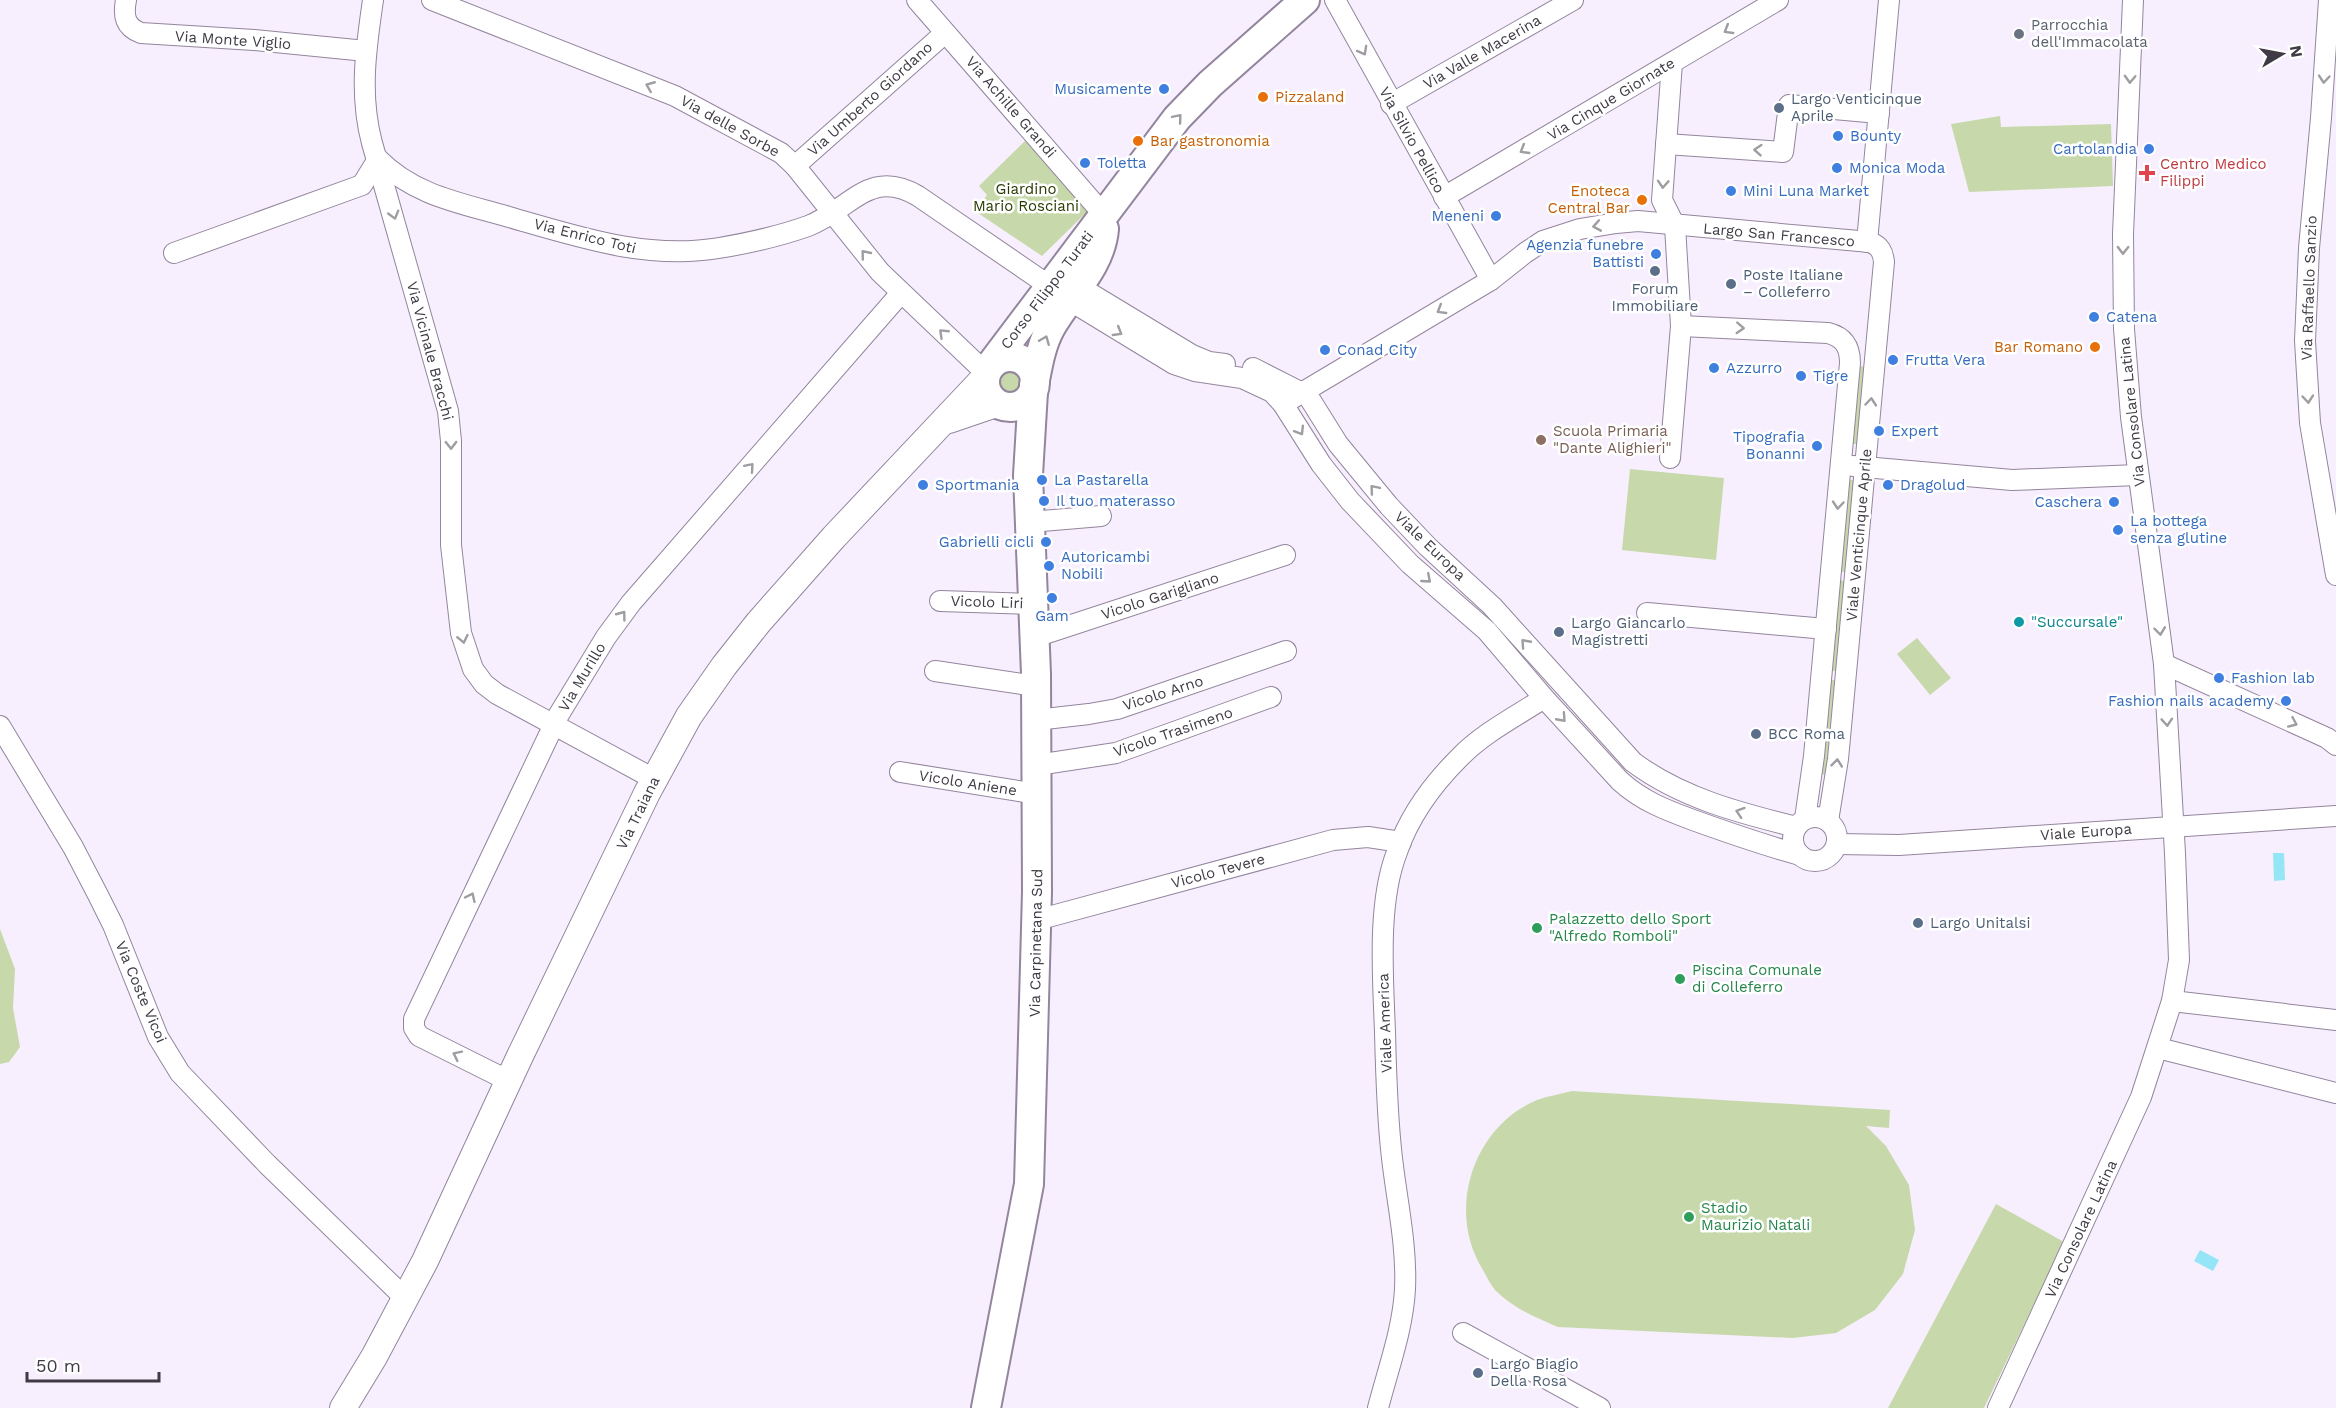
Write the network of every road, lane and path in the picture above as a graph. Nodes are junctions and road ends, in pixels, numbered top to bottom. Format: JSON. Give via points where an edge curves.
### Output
{"nodes":[{"id":1,"x":126,"y":0,"type":"edge"},
{"id":2,"x":373,"y":0,"type":"edge"},
{"id":3,"x":432,"y":0,"type":"edge"},
{"id":4,"x":1305,"y":0,"type":"edge"},
{"id":5,"x":1335,"y":0,"type":"edge"},
{"id":6,"x":1573,"y":0,"type":"edge"},
{"id":7,"x":1778,"y":0,"type":"edge"},
{"id":8,"x":1889,"y":0,"type":"edge"},
{"id":9,"x":2133,"y":0,"type":"edge"},
{"id":10,"x":2329,"y":0,"type":"edge"},
{"id":11,"x":924,"y":3,"type":"edge"},
{"id":12,"x":945,"y":33,"type":"junction"},
{"id":13,"x":366,"y":51,"type":"junction"},
{"id":14,"x":1672,"y":63,"type":"junction"},
{"id":15,"x":1392,"y":104,"type":"junction"},
{"id":16,"x":1879,"y":113,"type":"junction"},
{"id":17,"x":1666,"y":144,"type":"junction"},
{"id":18,"x":378,"y":159,"type":"junction"},
{"id":19,"x":795,"y":166,"type":"junction"},
{"id":20,"x":1444,"y":197,"type":"junction"},
{"id":21,"x":832,"y":213,"type":"junction"},
{"id":22,"x":1104,"y":215,"type":"junction"},
{"id":23,"x":1676,"y":226,"type":"junction"},
{"id":24,"x":1874,"y":245,"type":"junction"},
{"id":25,"x":174,"y":253,"type":"dead end"},
{"id":26,"x":1491,"y":280,"type":"junction"},
{"id":27,"x":1065,"y":287,"type":"junction"},
{"id":28,"x":901,"y":293,"type":"junction"},
{"id":29,"x":1681,"y":326,"type":"junction"},
{"id":30,"x":987,"y":372,"type":"junction"},
{"id":31,"x":1034,"y":388,"type":"junction"},
{"id":32,"x":1304,"y":392,"type":"junction"},
{"id":33,"x":997,"y":404,"type":"junction"},
{"id":34,"x":1283,"y":404,"type":"junction"},
{"id":35,"x":940,"y":424,"type":"junction"},
{"id":36,"x":1670,"y":458,"type":"dead end"},
{"id":37,"x":1841,"y":465,"type":"junction"},
{"id":38,"x":1865,"y":468,"type":"junction"},
{"id":39,"x":1028,"y":475,"type":"junction"},
{"id":40,"x":2138,"y":475,"type":"junction"},
{"id":41,"x":1101,"y":516,"type":"dead end"},
{"id":42,"x":1030,"y":522,"type":"junction"},
{"id":43,"x":1285,"y":555,"type":"dead end"},
{"id":44,"x":2336,"y":575,"type":"edge"},
{"id":45,"x":940,"y":601,"type":"dead end"},
{"id":46,"x":1033,"y":604,"type":"junction"},
{"id":47,"x":1647,"y":613,"type":"dead end"},
{"id":48,"x":1826,"y":629,"type":"junction"},
{"id":49,"x":1035,"y":637,"type":"junction"},
{"id":50,"x":1286,"y":651,"type":"dead end"},
{"id":51,"x":2164,"y":664,"type":"junction"},
{"id":52,"x":935,"y":671,"type":"dead end"},
{"id":53,"x":1036,"y":686,"type":"junction"},
{"id":54,"x":1271,"y":697,"type":"dead end"},
{"id":55,"x":1544,"y":699,"type":"junction"},
{"id":56,"x":1036,"y":720,"type":"junction"},
{"id":57,"x":554,"y":725,"type":"junction"},
{"id":58,"x":0,"y":726,"type":"edge"},
{"id":59,"x":2336,"y":745,"type":"edge"},
{"id":60,"x":1037,"y":765,"type":"junction"},
{"id":61,"x":900,"y":772,"type":"dead end"},
{"id":62,"x":654,"y":780,"type":"junction"},
{"id":63,"x":1037,"y":794,"type":"junction"},
{"id":64,"x":2336,"y":816,"type":"edge"},
{"id":65,"x":1828,"y":821,"type":"junction"},
{"id":66,"x":1801,"y":823,"type":"junction"},
{"id":67,"x":2174,"y":826,"type":"junction"},
{"id":68,"x":1401,"y":842,"type":"junction"},
{"id":69,"x":1836,"y":843,"type":"junction"},
{"id":70,"x":1800,"y":855,"type":"junction"},
{"id":71,"x":1037,"y":920,"type":"junction"},
{"id":72,"x":2172,"y":1001,"type":"junction"},
{"id":73,"x":2336,"y":1020,"type":"edge"},
{"id":74,"x":2158,"y":1048,"type":"junction"},
{"id":75,"x":509,"y":1081,"type":"junction"},
{"id":76,"x":2336,"y":1093,"type":"edge"},
{"id":77,"x":405,"y":1299,"type":"junction"},
{"id":78,"x":1463,"y":1333,"type":"dead end"},
{"id":79,"x":343,"y":1408,"type":"edge"},
{"id":80,"x":986,"y":1408,"type":"edge"},
{"id":81,"x":1378,"y":1408,"type":"edge"},
{"id":82,"x":1600,"y":1408,"type":"edge"},
{"id":83,"x":1998,"y":1408,"type":"edge"}],
"edges":[{"from":1,"to":13,"type":"street","name":"Via Monte Viglio","via":[[126,21],[141,33]]},
{"from":2,"to":13,"type":"street","name":"Via Vicinale Bracchi"},
{"from":19,"to":3,"type":"street","name":"Via delle Sorbe","one_way":true,"via":[[776,150],[675,96]]},
{"from":22,"to":4,"type":"main road","name":"Corso Filippo Turati","one_way":true,"via":[[1193,101]]},
{"from":5,"to":15,"type":"street","name":"Via Silvio Pellico","one_way":true},
{"from":6,"to":15,"type":"street","name":"Via Valle Macerina"},
{"from":7,"to":14,"type":"street","name":"Via Cinque Giornate","one_way":true},
{"from":8,"to":16,"type":"street","name":"Viale Venticinque Aprile"},
{"from":9,"to":40,"type":"street","name":"Via Consolare Latina","one_way":true,"via":[[2122,277]]},
{"from":10,"to":44,"type":"street","name":"Via Raffaello Sanzio","one_way":true,"via":[[2305,341],[2310,423]]},
{"from":11,"to":12,"type":"street","name":"Via Achille Grandi"},
{"from":12,"to":19,"type":"street","name":"Via Umberto Giordano"},
{"from":12,"to":22,"type":"street","name":"Via Achille Grandi"},
{"from":13,"to":18,"type":"street","name":"Via Vicinale Bracchi","via":[[366,109]]},
{"from":14,"to":17,"type":"street"},
{"from":14,"to":20,"type":"street","name":"Via Cinque Giornate","one_way":true},
{"from":15,"to":20,"type":"street","name":"Via Silvio Pellico"},
{"from":16,"to":17,"type":"street","one_way":true,"via":[[1789,105],[1784,152]]},
{"from":16,"to":24,"type":"street","name":"Viale Venticinque Aprile"},
{"from":17,"to":23,"type":"street","one_way":true,"via":[[1662,200]]},
{"from":18,"to":21,"type":"street","name":"Via Enrico Toti","via":[[400,179],[433,195],[627,248],[676,252],[717,248],[800,228]]},
{"from":18,"to":25,"type":"street","via":[[362,185]]},
{"from":18,"to":57,"type":"street","name":"Via Vicinale Bracchi","one_way":true,"via":[[448,411],[452,554],[465,652],[490,689]]},
{"from":19,"to":21,"type":"street","name":"Via delle Sorbe"},
{"from":20,"to":26,"type":"street","name":"Via Silvio Pellico"},
{"from":21,"to":27,"type":"street","name":"Via Enrico Toti","via":[[868,190],[888,185],[901,187]]},
{"from":28,"to":21,"type":"street","name":"Via delle Sorbe","one_way":true},
{"from":22,"to":27,"type":"main road","name":"Corso Filippo Turati","via":[[1100,249]]},
{"from":23,"to":24,"type":"street","name":"Largo San Francesco"},
{"from":23,"to":26,"type":"street","name":"Largo San Francesco","one_way":true,"via":[[1616,222],[1569,231],[1534,247]]},
{"from":23,"to":29,"type":"street"},
{"from":38,"to":24,"type":"street","name":"Viale Venticinque Aprile","one_way":true,"via":[[1884,262]]},
{"from":26,"to":32,"type":"street","name":"Largo San Francesco","one_way":true},
{"from":27,"to":30,"type":"main road","name":"Corso Filippo Turati","via":[[1011,336]]},
{"from":31,"to":27,"type":"main road","name":"Corso Filippo Turati","one_way":true,"via":[[1045,341]]},
{"from":27,"to":32,"type":"street","via":[[1202,360],[1252,368]]},
{"from":27,"to":34,"type":"street","name":"Viale Europa","one_way":true,"via":[[1164,359],[1195,371],[1248,380],[1267,389]]},
{"from":30,"to":28,"type":"street","name":"Via delle Sorbe","one_way":true},
{"from":57,"to":28,"type":"street","name":"Via Murillo","one_way":true,"via":[[594,655],[631,603]]},
{"from":29,"to":36,"type":"street"},
{"from":29,"to":37,"type":"street","name":"Viale Venticinque Aprile","one_way":true,"via":[[1837,335],[1845,342],[1850,357]]},
{"from":30,"to":31,"type":"main road","via":[[1004,357],[1020,359],[1032,370]]},
{"from":30,"to":33,"type":"main road","via":[[986,390]]},
{"from":30,"to":35,"type":"street","name":"Via Traiana"},
{"from":31,"to":33,"type":"main road","via":[[1020,406]]},
{"from":31,"to":39,"type":"main road","name":"Via Carpinetana Sud"},
{"from":32,"to":34,"type":"street","name":"Largo San Francesco"},
{"from":66,"to":32,"type":"street","name":"Viale Europa","one_way":true,"via":[[1743,814],[1654,777],[1634,762],[1492,606],[1389,506],[1338,444]]},
{"from":33,"to":35,"type":"street","name":"Via Traiana"},
{"from":33,"to":39,"type":"main road","name":"Via Carpinetana Sud"},
{"from":34,"to":55,"type":"street","name":"Viale Europa","one_way":true,"via":[[1350,501],[1410,564],[1487,632]]},
{"from":35,"to":62,"type":"street","name":"Via Traiana","via":[[743,641],[700,700]]},
{"from":37,"to":38,"type":"street"},
{"from":37,"to":48,"type":"street","name":"Viale Venticinque Aprile","one_way":true},
{"from":38,"to":40,"type":"street","via":[[2012,480]]},
{"from":65,"to":38,"type":"street","name":"Viale Venticinque Aprile","one_way":true,"via":[[1838,759]]},
{"from":39,"to":42,"type":"main road","name":"Via Carpinetana Sud"},
{"from":40,"to":51,"type":"street","name":"Via Consolare Latina","one_way":true},
{"from":41,"to":42,"type":"street"},
{"from":42,"to":46,"type":"main road","name":"Via Carpinetana Sud"},
{"from":43,"to":49,"type":"street","name":"Vicolo Garigliano"},
{"from":45,"to":46,"type":"street","name":"Vicolo Liri"},
{"from":46,"to":49,"type":"main road","name":"Via Carpinetana Sud"},
{"from":47,"to":48,"type":"street","name":"Viale Venticinque Aprile"},
{"from":48,"to":66,"type":"street","name":"Viale Venticinque Aprile","via":[[1814,756]]},
{"from":49,"to":53,"type":"main road","name":"Via Carpinetana Sud"},
{"from":50,"to":56,"type":"street","name":"Vicolo Arno","via":[[1126,706]]},
{"from":51,"to":59,"type":"street","one_way":true},
{"from":51,"to":67,"type":"street","name":"Via Consolare Latina","one_way":true},
{"from":52,"to":53,"type":"street"},
{"from":53,"to":56,"type":"main road","name":"Via Carpinetana Sud"},
{"from":54,"to":60,"type":"street","name":"Vicolo Trasimeno","via":[[1116,753]]},
{"from":55,"to":68,"type":"street","name":"Viale America","via":[[1458,758],[1423,802]]},
{"from":55,"to":70,"type":"street","name":"Viale Europa","one_way":true,"via":[[1620,781],[1641,798],[1738,837]]},
{"from":56,"to":60,"type":"main road","name":"Via Carpinetana Sud"},
{"from":57,"to":62,"type":"street","name":"Via Vicinale Bracchi"},
{"from":75,"to":57,"type":"street","name":"Via Murillo","one_way":true,"via":[[419,1036],[414,1019]]},
{"from":58,"to":77,"type":"street","name":"Via Coste Vicoi","via":[[98,895],[158,1037],[180,1073]]},
{"from":60,"to":63,"type":"main road","name":"Via Carpinetana Sud"},
{"from":61,"to":63,"type":"street","name":"Vicolo Aniene"},
{"from":62,"to":75,"type":"street","name":"Via Traiana"},
{"from":63,"to":71,"type":"main road","name":"Via Carpinetana Sud"},
{"from":64,"to":67,"type":"street","name":"Viale Europa"},
{"from":65,"to":66,"type":"street","via":[[1817,817]]},
{"from":65,"to":69,"type":"street","via":[[1836,831]]},
{"from":66,"to":70,"type":"street","via":[[1793,838]]},
{"from":67,"to":69,"type":"street","name":"Viale Europa","via":[[1899,845]]},
{"from":67,"to":72,"type":"street","name":"Via Consolare Latina","via":[[2179,939]]},
{"from":68,"to":71,"type":"street","name":"Vicolo Tevere","via":[[1368,837],[1333,840]]},
{"from":68,"to":81,"type":"street","name":"Viale America","via":[[1388,890],[1383,972],[1390,1144],[1404,1247],[1405,1288]]},
{"from":69,"to":70,"type":"street","via":[[1830,855],[1818,861]]},
{"from":71,"to":80,"type":"main road","name":"Via Carpinetana Sud","via":[[1028,1192]]},
{"from":72,"to":73,"type":"street"},
{"from":72,"to":74,"type":"street","name":"Via Consolare Latina"},
{"from":74,"to":76,"type":"street"},
{"from":74,"to":83,"type":"street","name":"Via Consolare Latina","via":[[2133,1115]]},
{"from":75,"to":77,"type":"street","name":"Via Traiana"},
{"from":77,"to":79,"type":"street","name":"Via Traiana"},
{"from":78,"to":82,"type":"street"}]}
